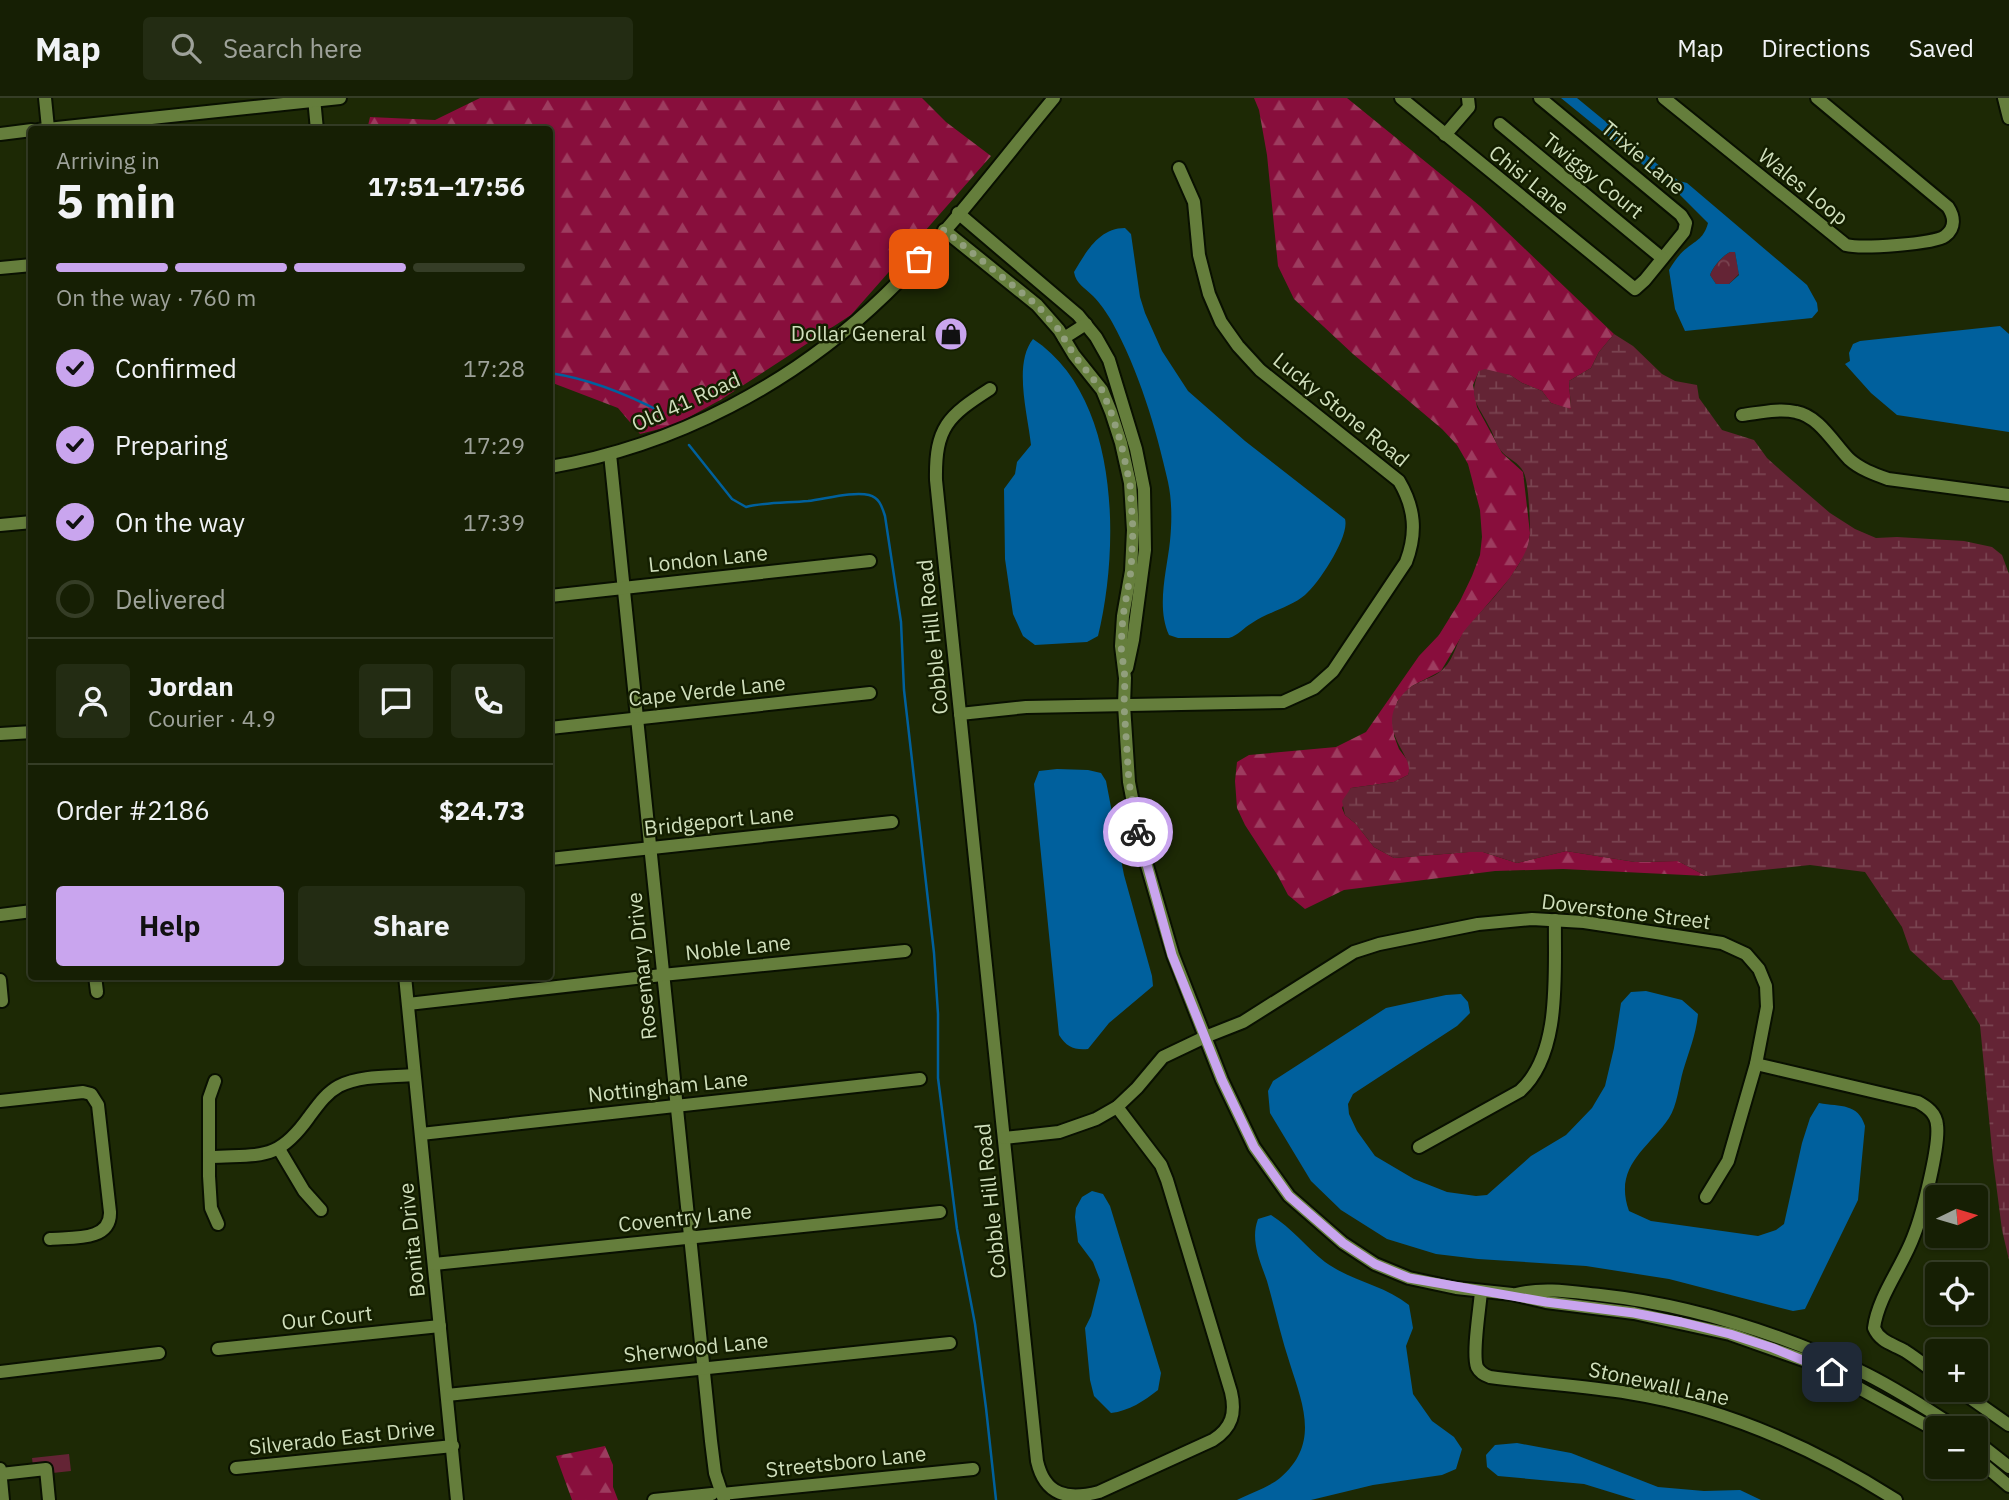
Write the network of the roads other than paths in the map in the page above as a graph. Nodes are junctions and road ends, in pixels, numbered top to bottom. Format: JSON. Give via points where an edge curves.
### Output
{"nodes":[{"id":1,"x":45,"y":98,"type":"edge"},
{"id":2,"x":341,"y":98,"type":"edge"},
{"id":3,"x":1054,"y":98,"type":"edge"},
{"id":4,"x":1401,"y":98,"type":"edge"},
{"id":5,"x":1468,"y":98,"type":"edge"},
{"id":6,"x":1540,"y":98,"type":"edge"},
{"id":7,"x":1664,"y":98,"type":"edge"},
{"id":8,"x":1817,"y":98,"type":"edge"},
{"id":9,"x":2004,"y":98,"type":"edge"},
{"id":10,"x":315,"y":99,"type":"edge"},
{"id":11,"x":2009,"y":118,"type":"edge"},
{"id":12,"x":1500,"y":124,"type":"dead end"},
{"id":13,"x":43,"y":126,"type":"edge"},
{"id":14,"x":70,"y":126,"type":"edge"},
{"id":15,"x":317,"y":126,"type":"edge"},
{"id":16,"x":28,"y":130,"type":"edge"},
{"id":17,"x":0,"y":134,"type":"edge"},
{"id":18,"x":1446,"y":135,"type":"junction"},
{"id":19,"x":1179,"y":168,"type":"dead end"},
{"id":20,"x":958,"y":213,"type":"junction"},
{"id":21,"x":944,"y":230,"type":"junction"},
{"id":22,"x":1662,"y":258,"type":"junction"},
{"id":23,"x":28,"y":265,"type":"edge"},
{"id":24,"x":0,"y":268,"type":"edge"},
{"id":25,"x":1086,"y":324,"type":"junction"},
{"id":26,"x":1063,"y":338,"type":"junction"},
{"id":27,"x":1104,"y":352,"type":"junction"},
{"id":28,"x":1082,"y":365,"type":"junction"},
{"id":29,"x":990,"y":389,"type":"dead end"},
{"id":30,"x":1742,"y":415,"type":"dead end"},
{"id":31,"x":610,"y":454,"type":"junction"},
{"id":32,"x":553,"y":466,"type":"edge"},
{"id":33,"x":2009,"y":495,"type":"edge"},
{"id":34,"x":28,"y":522,"type":"edge"},
{"id":35,"x":0,"y":525,"type":"edge"},
{"id":36,"x":870,"y":561,"type":"dead end"},
{"id":37,"x":623,"y":588,"type":"junction"},
{"id":38,"x":553,"y":596,"type":"edge"},
{"id":39,"x":1125,"y":678,"type":"junction"},
{"id":40,"x":870,"y":693,"type":"dead end"},
{"id":41,"x":1124,"y":705,"type":"junction"},
{"id":42,"x":960,"y":714,"type":"junction"},
{"id":43,"x":637,"y":718,"type":"junction"},
{"id":44,"x":553,"y":728,"type":"edge"},
{"id":45,"x":28,"y":732,"type":"edge"},
{"id":46,"x":0,"y":734,"type":"edge"},
{"id":47,"x":892,"y":822,"type":"dead end"},
{"id":48,"x":650,"y":848,"type":"junction"},
{"id":49,"x":553,"y":859,"type":"edge"},
{"id":50,"x":28,"y":912,"type":"edge"},
{"id":51,"x":0,"y":915,"type":"edge"},
{"id":52,"x":1555,"y":920,"type":"junction"},
{"id":53,"x":905,"y":951,"type":"dead end"},
{"id":54,"x":663,"y":975,"type":"junction"},
{"id":55,"x":0,"y":980,"type":"edge"},
{"id":56,"x":96,"y":980,"type":"edge"},
{"id":57,"x":405,"y":980,"type":"edge"},
{"id":58,"x":97,"y":992,"type":"dead end"},
{"id":59,"x":2,"y":1001,"type":"dead end"},
{"id":60,"x":408,"y":1004,"type":"junction"},
{"id":61,"x":1205,"y":1037,"type":"junction"},
{"id":62,"x":1756,"y":1064,"type":"junction"},
{"id":63,"x":414,"y":1075,"type":"junction"},
{"id":64,"x":920,"y":1079,"type":"dead end"},
{"id":65,"x":215,"y":1081,"type":"dead end"},
{"id":66,"x":0,"y":1101,"type":"edge"},
{"id":67,"x":675,"y":1105,"type":"junction"},
{"id":68,"x":1117,"y":1107,"type":"junction"},
{"id":69,"x":421,"y":1134,"type":"junction"},
{"id":70,"x":1004,"y":1138,"type":"junction"},
{"id":71,"x":1419,"y":1147,"type":"dead end"},
{"id":72,"x":279,"y":1149,"type":"junction"},
{"id":73,"x":210,"y":1157,"type":"junction"},
{"id":74,"x":1706,"y":1197,"type":"dead end"},
{"id":75,"x":321,"y":1210,"type":"dead end"},
{"id":76,"x":940,"y":1212,"type":"dead end"},
{"id":77,"x":218,"y":1224,"type":"dead end"},
{"id":78,"x":689,"y":1237,"type":"junction"},
{"id":79,"x":50,"y":1239,"type":"dead end"},
{"id":80,"x":434,"y":1264,"type":"junction"},
{"id":81,"x":1481,"y":1291,"type":"junction"},
{"id":82,"x":1512,"y":1294,"type":"junction"},
{"id":83,"x":440,"y":1326,"type":"junction"},
{"id":84,"x":950,"y":1343,"type":"dead end"},
{"id":85,"x":218,"y":1349,"type":"dead end"},
{"id":86,"x":159,"y":1353,"type":"dead end"},
{"id":87,"x":1925,"y":1366,"type":"edge"},
{"id":88,"x":703,"y":1367,"type":"junction"},
{"id":89,"x":0,"y":1372,"type":"edge"},
{"id":90,"x":447,"y":1395,"type":"junction"},
{"id":91,"x":1976,"y":1402,"type":"edge"},
{"id":92,"x":1936,"y":1416,"type":"edge"},
{"id":93,"x":1925,"y":1424,"type":"edge"},
{"id":94,"x":2009,"y":1425,"type":"edge"},
{"id":95,"x":453,"y":1446,"type":"junction"},
{"id":96,"x":1988,"y":1450,"type":"edge"},
{"id":97,"x":2009,"y":1466,"type":"edge"},
{"id":98,"x":0,"y":1468,"type":"edge"},
{"id":99,"x":236,"y":1468,"type":"dead end"},
{"id":100,"x":1988,"y":1468,"type":"edge"},
{"id":101,"x":973,"y":1469,"type":"dead end"},
{"id":102,"x":1,"y":1474,"type":"edge"},
{"id":103,"x":2009,"y":1486,"type":"edge"},
{"id":104,"x":781,"y":1494,"type":"edge"},
{"id":105,"x":718,"y":1497,"type":"edge"},
{"id":106,"x":3,"y":1500,"type":"edge"},
{"id":107,"x":48,"y":1500,"type":"edge"},
{"id":108,"x":457,"y":1500,"type":"edge"},
{"id":109,"x":654,"y":1500,"type":"edge"},
{"id":110,"x":1896,"y":1500,"type":"edge"}],
"edges":[{"from":1,"to":13,"type":"street"},
{"from":2,"to":10,"type":"street"},
{"from":3,"to":20,"type":"street","name":"Old 41 Road"},
{"from":4,"to":18,"type":"street","name":"Chisi Lane"},
{"from":5,"to":18,"type":"street","via":[[1469,107]]},
{"from":6,"to":22,"type":"street","name":"Trixie Lane","via":[[1681,215],[1686,223],[1684,232]]},
{"from":7,"to":8,"type":"street","name":"Wales Loop","via":[[1846,246],[1917,242],[1948,234],[1953,214],[1948,206]]},
{"from":9,"to":11,"type":"street"},
{"from":10,"to":14,"type":"street"},
{"from":10,"to":15,"type":"street"},
{"from":12,"to":22,"type":"street","name":"Twiggy Court"},
{"from":16,"to":17,"type":"street"},
{"from":18,"to":22,"type":"street","name":"Chisi Lane","via":[[1635,289]]},
{"from":19,"to":41,"type":"street","name":"Lucky Stone Road","via":[[1194,202],[1202,272],[1221,322],[1260,370],[1399,481],[1410,503],[1413,535],[1406,562],[1333,671],[1314,688],[1273,703]]},
{"from":20,"to":21,"type":"street","name":"Old 41 Road"},
{"from":20,"to":25,"type":"street"},
{"from":21,"to":26,"type":"street","via":[[1037,305]]},
{"from":21,"to":31,"type":"street","name":"Old 41 Road","via":[[864,314],[793,368],[720,412]]},
{"from":23,"to":24,"type":"street"},
{"from":25,"to":26,"type":"street"},
{"from":25,"to":27,"type":"street"},
{"from":26,"to":28,"type":"street"},
{"from":27,"to":28,"type":"street"},
{"from":27,"to":39,"type":"street","via":[[1136,449],[1144,499],[1145,550]]},
{"from":28,"to":39,"type":"street","via":[[1102,390],[1111,412],[1130,484],[1131,571],[1121,646]]},
{"from":29,"to":42,"type":"street","name":"Cobble Hill Road","via":[[954,413],[937,454]]},
{"from":30,"to":33,"type":"street","via":[[1799,412],[1813,420],[1850,460],[1888,479]]},
{"from":31,"to":32,"type":"street","name":"Old 41 Road"},
{"from":31,"to":37,"type":"street","name":"Rosemary Drive"},
{"from":34,"to":35,"type":"street"},
{"from":36,"to":37,"type":"street","name":"London Lane"},
{"from":37,"to":38,"type":"street","name":"London Lane"},
{"from":37,"to":43,"type":"street","name":"Rosemary Drive"},
{"from":39,"to":41,"type":"street"},
{"from":40,"to":43,"type":"street","name":"Cape Verde Lane"},
{"from":41,"to":42,"type":"street","name":"Lucky Stone Road"},
{"from":41,"to":61,"type":"street","via":[[1129,782],[1141,845],[1172,955]]},
{"from":42,"to":70,"type":"street","name":"Cobble Hill Road"},
{"from":43,"to":44,"type":"street","name":"Cape Verde Lane"},
{"from":43,"to":48,"type":"street","name":"Rosemary Drive"},
{"from":45,"to":46,"type":"street"},
{"from":47,"to":48,"type":"street","name":"Bridgeport Lane"},
{"from":48,"to":49,"type":"street","name":"Bridgeport Lane"},
{"from":48,"to":54,"type":"street","name":"Rosemary Drive"},
{"from":50,"to":51,"type":"street"},
{"from":52,"to":61,"type":"street","name":"Doverstone Street","via":[[1478,924],[1360,949],[1243,1022]]},
{"from":52,"to":62,"type":"street","name":"Doverstone Street","via":[[1711,940],[1746,954],[1759,969],[1767,996]]},
{"from":52,"to":71,"type":"street","via":[[1553,999],[1539,1069],[1520,1090]]},
{"from":53,"to":54,"type":"street","name":"Noble Lane"},
{"from":54,"to":60,"type":"street","name":"Noble Lane"},
{"from":54,"to":67,"type":"street","name":"Rosemary Drive"},
{"from":55,"to":59,"type":"street"},
{"from":56,"to":58,"type":"street"},
{"from":57,"to":60,"type":"street","name":"Bonita Drive"},
{"from":60,"to":63,"type":"street","name":"Bonita Drive"},
{"from":61,"to":68,"type":"street","name":"Doverstone Street","via":[[1163,1057]]},
{"from":61,"to":81,"type":"street","via":[[1254,1147],[1289,1196],[1316,1222],[1375,1264],[1409,1278]]},
{"from":62,"to":74,"type":"street","name":"Doverstone Street","via":[[1728,1161]]},
{"from":62,"to":87,"type":"street","via":[[1918,1102],[1933,1114],[1937,1138],[1919,1223],[1874,1328],[1884,1341]]},
{"from":63,"to":69,"type":"street","name":"Bonita Drive"},
{"from":63,"to":72,"type":"street","via":[[339,1086]]},
{"from":64,"to":67,"type":"street","name":"Nottingham Lane"},
{"from":65,"to":73,"type":"street","via":[[209,1098]]},
{"from":66,"to":79,"type":"street","via":[[83,1092],[99,1105],[109,1223],[94,1234]]},
{"from":67,"to":69,"type":"street","name":"Nottingham Lane"},
{"from":67,"to":78,"type":"street","name":"Rosemary Drive"},
{"from":68,"to":70,"type":"street","name":"Doverstone Street","via":[[1071,1129]]},
{"from":68,"to":70,"type":"street","name":"Cobble Hill Road","via":[[1161,1165],[1167,1180],[1234,1412],[1228,1428],[1213,1440],[1087,1496],[1070,1497],[1054,1491],[1043,1479],[1037,1461]]},
{"from":69,"to":80,"type":"street","name":"Bonita Drive"},
{"from":72,"to":73,"type":"street"},
{"from":72,"to":75,"type":"street"},
{"from":73,"to":77,"type":"street","via":[[211,1208]]},
{"from":76,"to":78,"type":"street","name":"Coventry Lane"},
{"from":78,"to":80,"type":"street","name":"Coventry Lane"},
{"from":78,"to":88,"type":"street","name":"Rosemary Drive"},
{"from":80,"to":83,"type":"street","name":"Bonita Drive"},
{"from":81,"to":82,"type":"street"},
{"from":81,"to":110,"type":"street","name":"Stonewall Lane","via":[[1476,1365],[1482,1374],[1631,1393],[1745,1423],[1857,1475]]},
{"from":82,"to":92,"type":"street","via":[[1544,1290],[1621,1297],[1761,1330],[1861,1372]]},
{"from":82,"to":93,"type":"street","via":[[1730,1334],[1815,1364]]},
{"from":83,"to":85,"type":"street","name":"Our Court"},
{"from":83,"to":90,"type":"street","name":"Bonita Drive"},
{"from":84,"to":88,"type":"street","name":"Sherwood Lane"},
{"from":86,"to":89,"type":"street"},
{"from":88,"to":90,"type":"street","name":"Sherwood Lane"},
{"from":88,"to":105,"type":"street","name":"Rosemary Drive"},
{"from":90,"to":95,"type":"street","name":"Bonita Drive"},
{"from":91,"to":94,"type":"street"},
{"from":95,"to":99,"type":"street","name":"Silverado East Drive"},
{"from":95,"to":108,"type":"street","name":"Bonita Drive"},
{"from":96,"to":97,"type":"street"},
{"from":98,"to":102,"type":"street"},
{"from":100,"to":103,"type":"street"},
{"from":101,"to":104,"type":"street","name":"Streetsboro Lane"},
{"from":102,"to":106,"type":"street"},
{"from":102,"to":107,"type":"street","via":[[46,1469]]},
{"from":104,"to":105,"type":"street","name":"Streetsboro Lane"},
{"from":105,"to":109,"type":"street","name":"Streetsboro Lane"}]}
